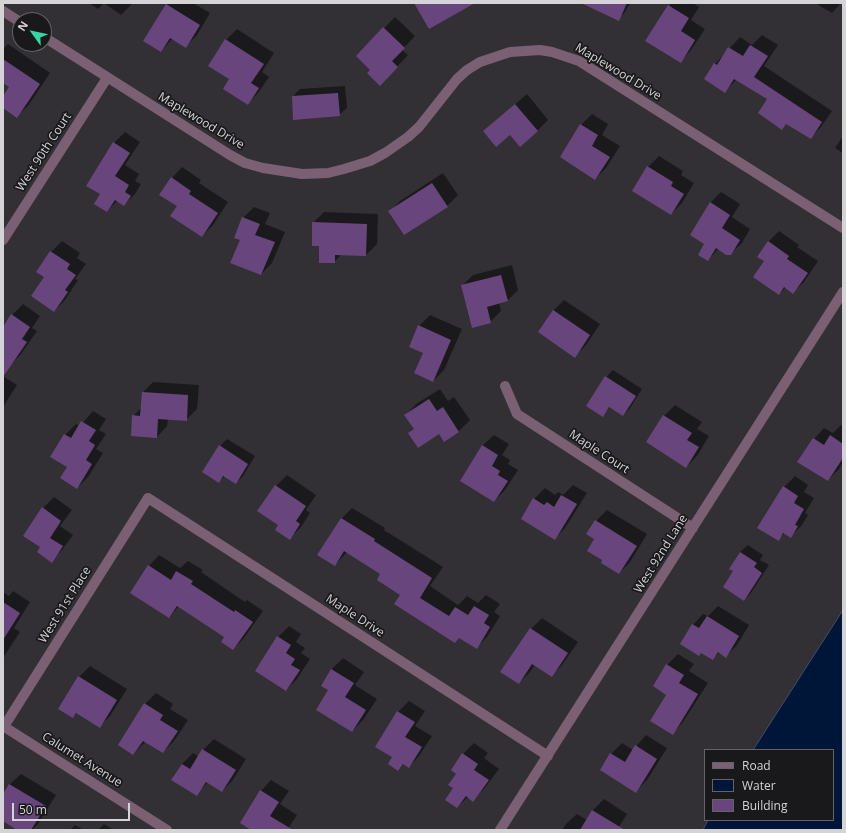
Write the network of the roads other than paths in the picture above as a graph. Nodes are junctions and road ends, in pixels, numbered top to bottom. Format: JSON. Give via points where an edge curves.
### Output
{"nodes":[{"id":1,"x":3,"y":11,"type":"edge"},
{"id":2,"x":12,"y":17,"type":"edge"},
{"id":3,"x":52,"y":42,"type":"edge"},
{"id":4,"x":107,"y":78,"type":"junction"},
{"id":5,"x":843,"y":228,"type":"edge"},
{"id":6,"x":3,"y":240,"type":"edge"},
{"id":7,"x":843,"y":292,"type":"edge"},
{"id":8,"x":505,"y":386,"type":"dead end"},
{"id":9,"x":148,"y":498,"type":"joint"},
{"id":10,"x":693,"y":528,"type":"junction"},
{"id":11,"x":3,"y":727,"type":"edge"},
{"id":12,"x":548,"y":756,"type":"junction"},
{"id":13,"x":167,"y":830,"type":"edge"},
{"id":14,"x":500,"y":830,"type":"edge"}],
"edges":[{"from":1,"to":2,"type":"street"},
{"from":3,"to":4,"type":"street","name":"Maplewood Drive"},
{"from":4,"to":5,"type":"street","name":"Maplewood Drive","via":[[218,148],[245,162],[275,171],[314,174],[357,166],[397,146],[420,126],[457,79],[480,62],[510,52],[552,52],[586,66]]},
{"from":4,"to":6,"type":"street","name":"West 90th Court"},
{"from":7,"to":10,"type":"street","name":"West 92nd Lane"},
{"from":8,"to":10,"type":"street","name":"Maple Court","via":[[517,414]]},
{"from":9,"to":11,"type":"street","name":"West 91st Place"},
{"from":9,"to":12,"type":"street","name":"Maple Drive"},
{"from":10,"to":12,"type":"street","name":"West 92nd Lane"},
{"from":11,"to":13,"type":"street","name":"Calumet Avenue"},
{"from":12,"to":14,"type":"street","name":"West 92nd Lane"}]}
